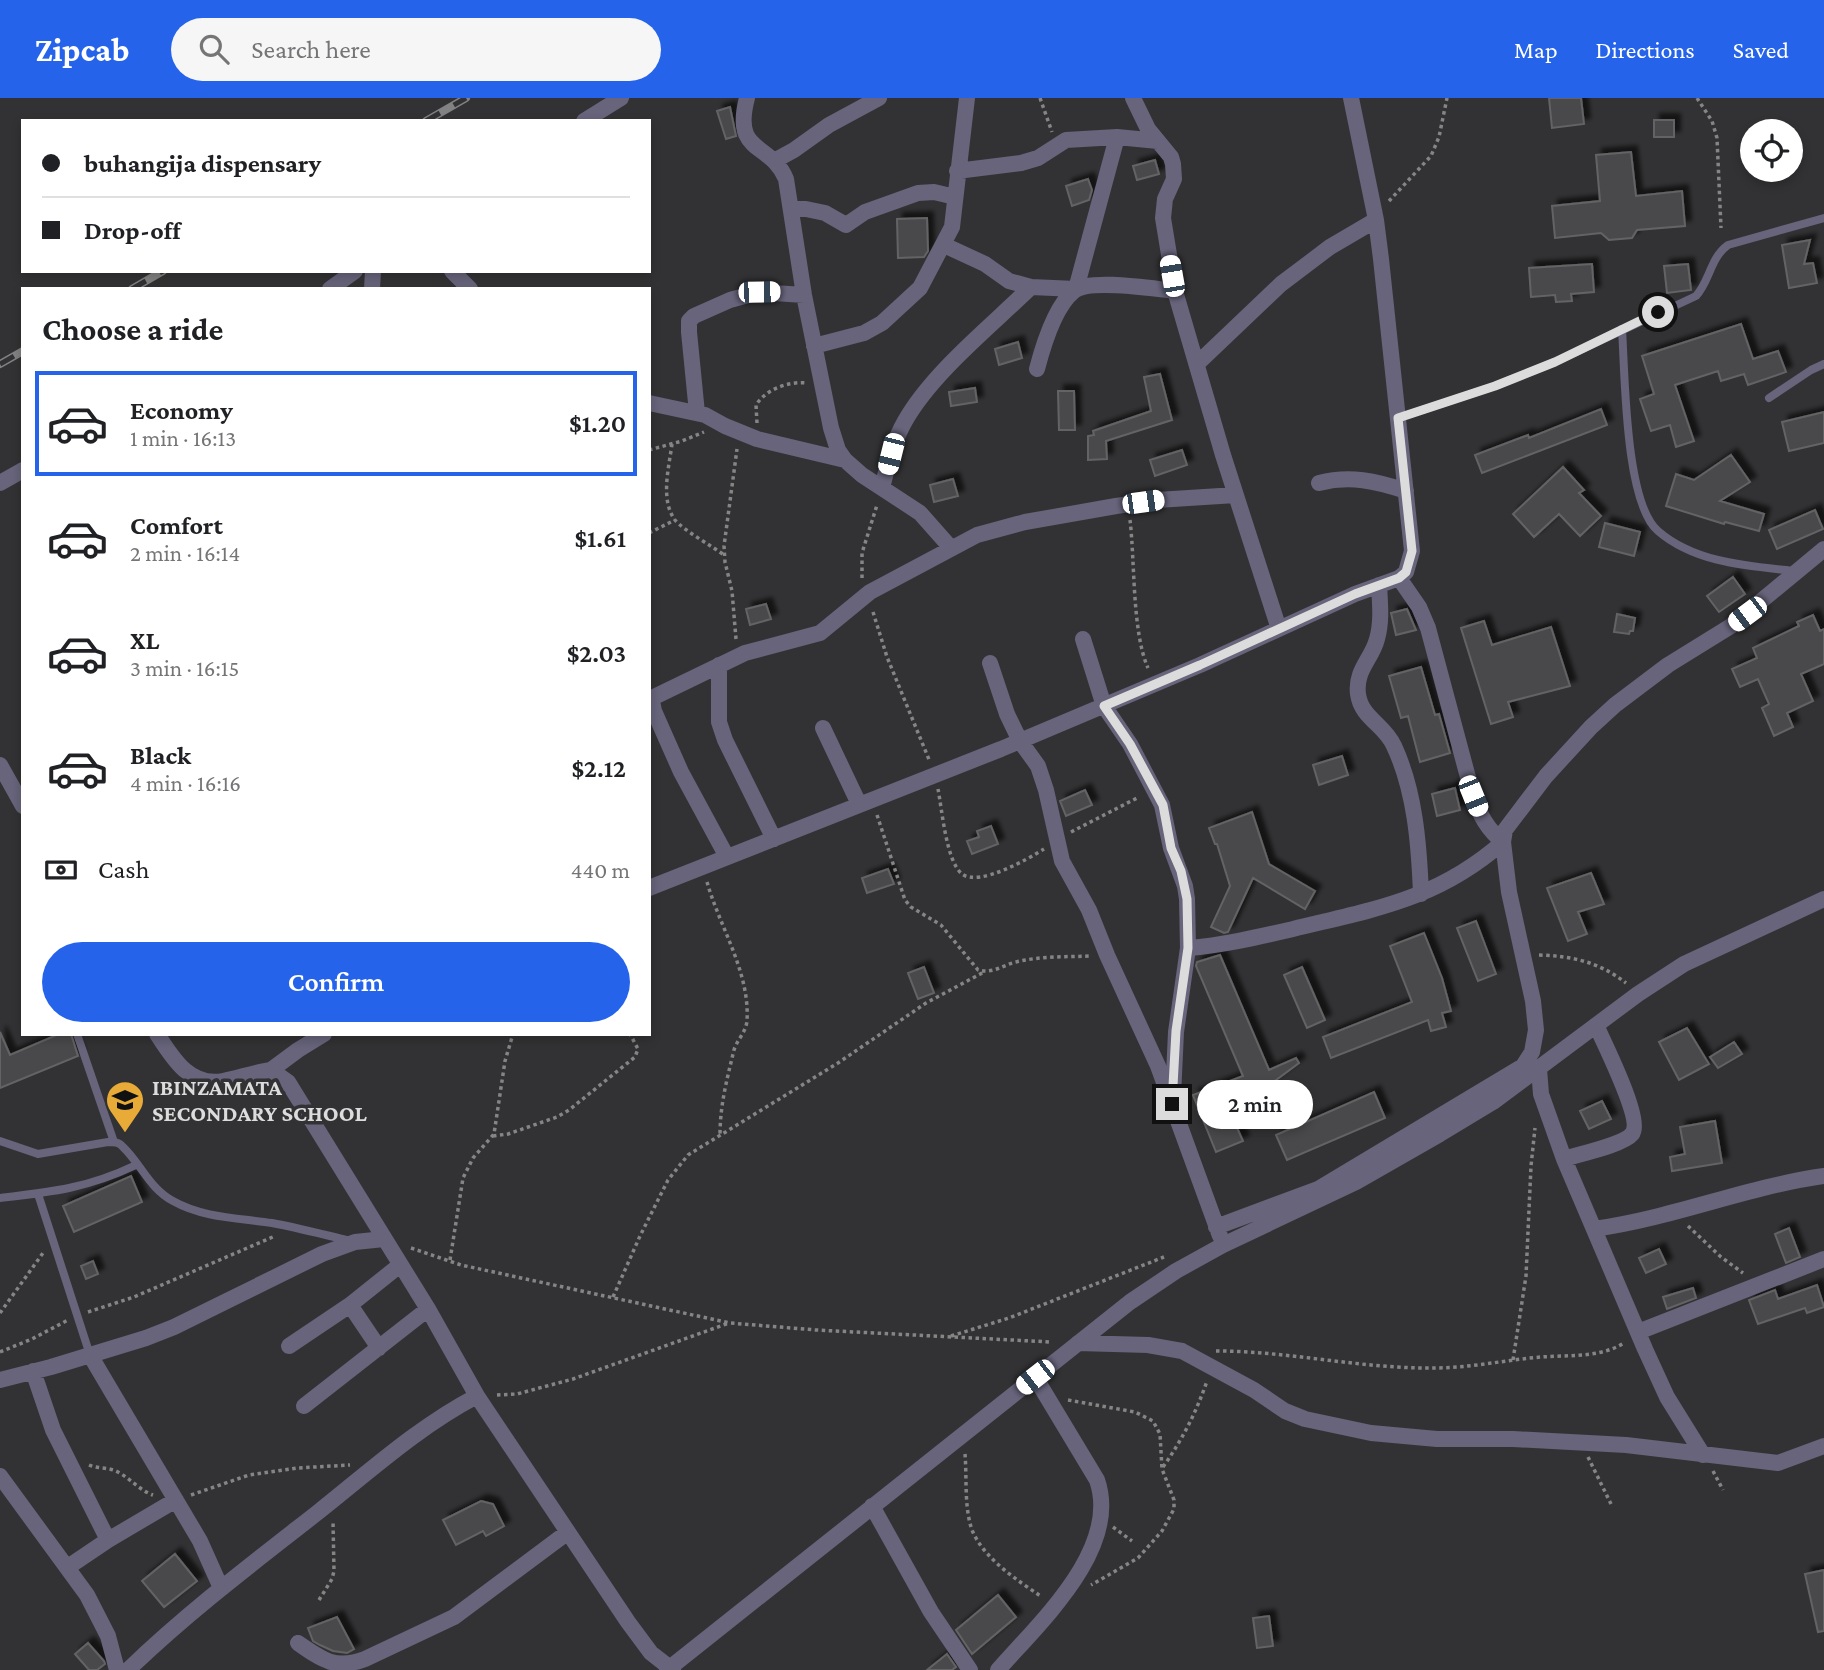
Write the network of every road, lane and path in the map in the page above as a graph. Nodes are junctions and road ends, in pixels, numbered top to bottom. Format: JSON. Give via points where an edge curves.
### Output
{"nodes":[{"id":1,"x":621,"y":98,"type":"edge"},
{"id":2,"x":747,"y":98,"type":"edge"},
{"id":3,"x":879,"y":98,"type":"edge"},
{"id":4,"x":967,"y":98,"type":"edge"},
{"id":5,"x":1040,"y":98,"type":"edge"},
{"id":6,"x":1133,"y":98,"type":"edge"},
{"id":7,"x":1351,"y":98,"type":"edge"},
{"id":8,"x":1447,"y":98,"type":"edge"},
{"id":9,"x":1697,"y":98,"type":"edge"},
{"id":10,"x":587,"y":119,"type":"edge"},
{"id":11,"x":1117,"y":137,"type":"junction"},
{"id":12,"x":1158,"y":141,"type":"junction"},
{"id":13,"x":1056,"y":144,"type":"junction"},
{"id":14,"x":779,"y":167,"type":"junction"},
{"id":15,"x":957,"y":171,"type":"junction"},
{"id":16,"x":955,"y":197,"type":"junction"},
{"id":17,"x":792,"y":209,"type":"junction"},
{"id":18,"x":1823,"y":219,"type":"edge"},
{"id":19,"x":1376,"y":220,"type":"junction"},
{"id":20,"x":1721,"y":228,"type":"dead end"},
{"id":21,"x":944,"y":245,"type":"junction"},
{"id":22,"x":352,"y":273,"type":"edge"},
{"id":23,"x":454,"y":273,"type":"edge"},
{"id":24,"x":333,"y":287,"type":"edge"},
{"id":25,"x":468,"y":287,"type":"edge"},
{"id":26,"x":1031,"y":287,"type":"junction"},
{"id":27,"x":1076,"y":289,"type":"junction"},
{"id":28,"x":1175,"y":291,"type":"junction"},
{"id":29,"x":804,"y":295,"type":"junction"},
{"id":30,"x":1622,"y":330,"type":"junction"},
{"id":31,"x":814,"y":346,"type":"junction"},
{"id":32,"x":1198,"y":363,"type":"junction"},
{"id":33,"x":1824,"y":363,"type":"edge"},
{"id":34,"x":1037,"y":369,"type":"dead end"},
{"id":35,"x":825,"y":393,"type":"junction"},
{"id":36,"x":1769,"y":398,"type":"dead end"},
{"id":37,"x":651,"y":404,"type":"edge"},
{"id":38,"x":697,"y":413,"type":"junction"},
{"id":39,"x":1398,"y":418,"type":"junction"},
{"id":40,"x":718,"y":423,"type":"junction"},
{"id":41,"x":740,"y":433,"type":"junction"},
{"id":42,"x":757,"y":439,"type":"junction"},
{"id":43,"x":672,"y":444,"type":"junction"},
{"id":44,"x":651,"y":449,"type":"edge"},
{"id":45,"x":845,"y":460,"type":"junction"},
{"id":46,"x":21,"y":471,"type":"edge"},
{"id":47,"x":0,"y":482,"type":"edge"},
{"id":48,"x":1319,"y":483,"type":"dead end"},
{"id":49,"x":882,"y":488,"type":"junction"},
{"id":50,"x":1406,"y":491,"type":"junction"},
{"id":51,"x":1236,"y":495,"type":"junction"},
{"id":52,"x":877,"y":504,"type":"dead end"},
{"id":53,"x":1128,"y":505,"type":"junction"},
{"id":54,"x":675,"y":520,"type":"junction"},
{"id":55,"x":651,"y":532,"type":"edge"},
{"id":56,"x":951,"y":548,"type":"junction"},
{"id":57,"x":1824,"y":549,"type":"edge"},
{"id":58,"x":724,"y":555,"type":"junction"},
{"id":59,"x":1797,"y":571,"type":"junction"},
{"id":60,"x":1399,"y":578,"type":"junction"},
{"id":61,"x":1379,"y":585,"type":"junction"},
{"id":62,"x":865,"y":595,"type":"junction"},
{"id":63,"x":1279,"y":629,"type":"junction"},
{"id":64,"x":1083,"y":639,"type":"dead end"},
{"id":65,"x":735,"y":657,"type":"junction"},
{"id":66,"x":990,"y":663,"type":"dead end"},
{"id":67,"x":719,"y":665,"type":"junction"},
{"id":68,"x":1156,"y":684,"type":"junction"},
{"id":69,"x":1104,"y":706,"type":"junction"},
{"id":70,"x":823,"y":728,"type":"dead end"},
{"id":71,"x":1020,"y":741,"type":"junction"},
{"id":72,"x":0,"y":765,"type":"edge"},
{"id":73,"x":936,"y":776,"type":"junction"},
{"id":74,"x":1154,"y":790,"type":"junction"},
{"id":75,"x":21,"y":802,"type":"edge"},
{"id":76,"x":866,"y":802,"type":"junction"},
{"id":77,"x":774,"y":839,"type":"junction"},
{"id":78,"x":1056,"y":841,"type":"junction"},
{"id":79,"x":1503,"y":842,"type":"junction"},
{"id":80,"x":727,"y":857,"type":"junction"},
{"id":81,"x":703,"y":867,"type":"junction"},
{"id":82,"x":651,"y":887,"type":"edge"},
{"id":83,"x":1421,"y":894,"type":"junction"},
{"id":84,"x":1824,"y":899,"type":"edge"},
{"id":85,"x":1188,"y":948,"type":"junction"},
{"id":86,"x":1521,"y":954,"type":"junction"},
{"id":87,"x":1107,"y":955,"type":"junction"},
{"id":88,"x":984,"y":972,"type":"junction"},
{"id":89,"x":1638,"y":994,"type":"junction"},
{"id":90,"x":1596,"y":1025,"type":"junction"},
{"id":91,"x":78,"y":1036,"type":"edge"},
{"id":92,"x":158,"y":1036,"type":"edge"},
{"id":93,"x":321,"y":1036,"type":"edge"},
{"id":94,"x":512,"y":1036,"type":"edge"},
{"id":95,"x":631,"y":1036,"type":"edge"},
{"id":96,"x":1539,"y":1069,"type":"junction"},
{"id":97,"x":271,"y":1070,"type":"junction"},
{"id":98,"x":1541,"y":1094,"type":"junction"},
{"id":99,"x":1172,"y":1104,"type":"junction"},
{"id":100,"x":720,"y":1135,"type":"junction"},
{"id":101,"x":493,"y":1136,"type":"junction"},
{"id":102,"x":0,"y":1141,"type":"edge"},
{"id":103,"x":114,"y":1142,"type":"junction"},
{"id":104,"x":1564,"y":1159,"type":"junction"},
{"id":105,"x":136,"y":1165,"type":"junction"},
{"id":106,"x":1824,"y":1176,"type":"edge"},
{"id":107,"x":38,"y":1194,"type":"junction"},
{"id":108,"x":0,"y":1199,"type":"edge"},
{"id":109,"x":1674,"y":1213,"type":"junction"},
{"id":110,"x":1216,"y":1227,"type":"junction"},
{"id":111,"x":292,"y":1228,"type":"junction"},
{"id":112,"x":1594,"y":1229,"type":"junction"},
{"id":113,"x":52,"y":1239,"type":"junction"},
{"id":114,"x":384,"y":1240,"type":"junction"},
{"id":115,"x":355,"y":1242,"type":"junction"},
{"id":116,"x":1223,"y":1245,"type":"junction"},
{"id":117,"x":1173,"y":1255,"type":"dead end"},
{"id":118,"x":1824,"y":1259,"type":"edge"},
{"id":119,"x":449,"y":1261,"type":"junction"},
{"id":120,"x":400,"y":1265,"type":"junction"},
{"id":121,"x":1759,"y":1285,"type":"junction"},
{"id":122,"x":613,"y":1297,"type":"junction"},
{"id":123,"x":350,"y":1305,"type":"junction"},
{"id":124,"x":428,"y":1309,"type":"junction"},
{"id":125,"x":0,"y":1313,"type":"edge"},
{"id":126,"x":77,"y":1316,"type":"junction"},
{"id":127,"x":730,"y":1323,"type":"junction"},
{"id":128,"x":1638,"y":1332,"type":"junction"},
{"id":129,"x":946,"y":1338,"type":"junction"},
{"id":130,"x":1078,"y":1343,"type":"junction"},
{"id":131,"x":289,"y":1346,"type":"dead end"},
{"id":132,"x":379,"y":1348,"type":"junction"},
{"id":133,"x":1182,"y":1351,"type":"junction"},
{"id":134,"x":0,"y":1352,"type":"edge"},
{"id":135,"x":90,"y":1355,"type":"junction"},
{"id":136,"x":1513,"y":1360,"type":"junction"},
{"id":137,"x":1212,"y":1367,"type":"junction"},
{"id":138,"x":33,"y":1371,"type":"junction"},
{"id":139,"x":1035,"y":1377,"type":"junction"},
{"id":140,"x":0,"y":1380,"type":"edge"},
{"id":141,"x":1045,"y":1395,"type":"junction"},
{"id":142,"x":477,"y":1396,"type":"junction"},
{"id":143,"x":304,"y":1406,"type":"dead end"},
{"id":144,"x":963,"y":1435,"type":"junction"},
{"id":145,"x":1583,"y":1442,"type":"junction"},
{"id":146,"x":1824,"y":1446,"type":"edge"},
{"id":147,"x":65,"y":1454,"type":"junction"},
{"id":148,"x":1703,"y":1455,"type":"junction"},
{"id":149,"x":377,"y":1463,"type":"junction"},
{"id":150,"x":1162,"y":1469,"type":"junction"},
{"id":151,"x":0,"y":1476,"type":"edge"},
{"id":152,"x":176,"y":1500,"type":"junction"},
{"id":153,"x":332,"y":1501,"type":"junction"},
{"id":154,"x":1611,"y":1504,"type":"dead end"},
{"id":155,"x":872,"y":1506,"type":"junction"},
{"id":156,"x":568,"y":1531,"type":"junction"},
{"id":157,"x":108,"y":1539,"type":"junction"},
{"id":158,"x":68,"y":1567,"type":"junction"},
{"id":159,"x":1089,"y":1586,"type":"dead end"},
{"id":160,"x":221,"y":1588,"type":"junction"},
{"id":161,"x":319,"y":1600,"type":"dead end"},
{"id":162,"x":1048,"y":1601,"type":"dead end"},
{"id":163,"x":298,"y":1643,"type":"dead end"},
{"id":164,"x":671,"y":1669,"type":"edge"},
{"id":165,"x":117,"y":1670,"type":"edge"},
{"id":166,"x":128,"y":1670,"type":"edge"},
{"id":167,"x":970,"y":1670,"type":"edge"},
{"id":168,"x":998,"y":1670,"type":"edge"}],
"edges":[{"from":1,"to":10,"type":"street"},
{"from":2,"to":14,"type":"street","via":[[744,131]]},
{"from":3,"to":14,"type":"street","via":[[829,125]]},
{"from":4,"to":15,"type":"street"},
{"from":5,"to":13,"type":"path"},
{"from":6,"to":12,"type":"street"},
{"from":7,"to":19,"type":"street"},
{"from":8,"to":19,"type":"path","via":[[1431,156]]},
{"from":9,"to":20,"type":"path","via":[[1717,138]]},
{"from":11,"to":12,"type":"street"},
{"from":11,"to":13,"type":"street"},
{"from":11,"to":27,"type":"street"},
{"from":12,"to":28,"type":"street","via":[[1171,157],[1174,172],[1163,218]]},
{"from":13,"to":15,"type":"street","via":[[1038,158],[1021,163]]},
{"from":14,"to":17,"type":"street"},
{"from":15,"to":16,"type":"street"},
{"from":16,"to":17,"type":"street","via":[[918,193],[859,215],[846,226],[825,213]]},
{"from":16,"to":21,"type":"street","via":[[952,227]]},
{"from":17,"to":29,"type":"street"},
{"from":18,"to":30,"type":"lane","via":[[1728,245],[1696,296]]},
{"from":19,"to":32,"type":"street","via":[[1292,276]]},
{"from":19,"to":39,"type":"street"},
{"from":21,"to":26,"type":"street","via":[[1006,279]]},
{"from":21,"to":31,"type":"street","via":[[920,288],[882,323],[864,333]]},
{"from":22,"to":24,"type":"street"},
{"from":23,"to":25,"type":"street"},
{"from":26,"to":27,"type":"street"},
{"from":26,"to":49,"type":"street","via":[[917,404],[897,439]]},
{"from":27,"to":28,"type":"street","via":[[1122,285]]},
{"from":27,"to":34,"type":"street","via":[[1051,327]]},
{"from":28,"to":32,"type":"street"},
{"from":29,"to":31,"type":"street"},
{"from":29,"to":38,"type":"street","via":[[759,292],[692,317],[689,332]]},
{"from":30,"to":39,"type":"lane","via":[[1507,381]]},
{"from":30,"to":59,"type":"lane","via":[[1635,477],[1645,516],[1657,530],[1704,556]]},
{"from":31,"to":35,"type":"street"},
{"from":32,"to":51,"type":"street"},
{"from":33,"to":36,"type":"lane"},
{"from":35,"to":42,"type":"path","via":[[794,382],[764,396],[756,405]]},
{"from":35,"to":45,"type":"street","via":[[831,428]]},
{"from":37,"to":38,"type":"street"},
{"from":38,"to":40,"type":"street"},
{"from":39,"to":50,"type":"street"},
{"from":40,"to":41,"type":"street"},
{"from":40,"to":43,"type":"path"},
{"from":41,"to":42,"type":"street"},
{"from":41,"to":58,"type":"path"},
{"from":42,"to":45,"type":"street"},
{"from":43,"to":44,"type":"path"},
{"from":43,"to":54,"type":"path","via":[[668,502]]},
{"from":45,"to":49,"type":"street"},
{"from":46,"to":47,"type":"street"},
{"from":48,"to":50,"type":"street","via":[[1362,479]]},
{"from":49,"to":56,"type":"street","via":[[920,513]]},
{"from":50,"to":60,"type":"street","via":[[1412,551],[1406,572]]},
{"from":51,"to":53,"type":"street"},
{"from":51,"to":63,"type":"street"},
{"from":52,"to":62,"type":"path","via":[[861,561]]},
{"from":53,"to":56,"type":"street","via":[[1016,524]]},
{"from":53,"to":68,"type":"path","via":[[1142,651]]},
{"from":54,"to":55,"type":"path"},
{"from":54,"to":58,"type":"path"},
{"from":56,"to":62,"type":"street"},
{"from":57,"to":59,"type":"street"},
{"from":58,"to":65,"type":"path","via":[[735,616]]},
{"from":59,"to":79,"type":"street","via":[[1731,626],[1668,666],[1591,727],[1516,814]]},
{"from":60,"to":61,"type":"street"},
{"from":60,"to":79,"type":"street","via":[[1428,628],[1482,820]]},
{"from":61,"to":63,"type":"street"},
{"from":61,"to":83,"type":"street","via":[[1377,639],[1360,672],[1358,694],[1362,708],[1399,756],[1414,813]]},
{"from":62,"to":65,"type":"street","via":[[820,633]]},
{"from":62,"to":73,"type":"path"},
{"from":63,"to":68,"type":"street"},
{"from":64,"to":69,"type":"street"},
{"from":65,"to":67,"type":"street"},
{"from":66,"to":71,"type":"street"},
{"from":67,"to":77,"type":"street","via":[[719,722]]},
{"from":67,"to":80,"type":"street","via":[[652,701],[681,772]]},
{"from":68,"to":69,"type":"street"},
{"from":69,"to":71,"type":"street"},
{"from":69,"to":74,"type":"street"},
{"from":70,"to":76,"type":"street"},
{"from":71,"to":73,"type":"street"},
{"from":71,"to":78,"type":"street","via":[[1038,766]]},
{"from":72,"to":75,"type":"street"},
{"from":73,"to":76,"type":"street"},
{"from":73,"to":78,"type":"path","via":[[953,859],[965,875],[978,877],[1005,869]]},
{"from":74,"to":78,"type":"path"},
{"from":74,"to":85,"type":"street","via":[[1165,811],[1171,848],[1185,886]]},
{"from":76,"to":77,"type":"street"},
{"from":76,"to":88,"type":"path","via":[[905,900],[941,925],[970,962]]},
{"from":77,"to":80,"type":"street"},
{"from":78,"to":87,"type":"street"},
{"from":79,"to":83,"type":"street","via":[[1467,871]]},
{"from":79,"to":86,"type":"street"},
{"from":80,"to":81,"type":"street"},
{"from":81,"to":82,"type":"street"},
{"from":81,"to":100,"type":"path","via":[[742,979],[747,1012],[722,1099]]},
{"from":83,"to":85,"type":"street","via":[[1358,915]]},
{"from":84,"to":89,"type":"street","via":[[1685,964]]},
{"from":85,"to":99,"type":"street"},
{"from":86,"to":89,"type":"path","via":[[1585,960],[1625,981]]},
{"from":86,"to":110,"type":"street","via":[[1536,1030],[1532,1052],[1523,1066],[1318,1189]]},
{"from":87,"to":88,"type":"path","via":[[1040,958]]},
{"from":87,"to":99,"type":"street"},
{"from":88,"to":100,"type":"path","via":[[919,1007]]},
{"from":89,"to":90,"type":"street"},
{"from":90,"to":96,"type":"street"},
{"from":90,"to":104,"type":"street","via":[[1632,1110],[1634,1128],[1616,1142]]},
{"from":91,"to":103,"type":"lane"},
{"from":92,"to":97,"type":"street","via":[[184,1070],[201,1082],[222,1082]]},
{"from":93,"to":97,"type":"street"},
{"from":94,"to":101,"type":"path"},
{"from":95,"to":101,"type":"path","via":[[638,1049],[635,1057],[569,1110]]},
{"from":96,"to":98,"type":"street"},
{"from":96,"to":116,"type":"street","via":[[1356,1182]]},
{"from":97,"to":114,"type":"street","via":[[288,1082]]},
{"from":98,"to":104,"type":"street"},
{"from":98,"to":136,"type":"path","via":[[1531,1166],[1526,1276]]},
{"from":99,"to":110,"type":"street"},
{"from":100,"to":122,"type":"path","via":[[688,1155],[671,1174]]},
{"from":101,"to":119,"type":"path","via":[[463,1178]]},
{"from":102,"to":103,"type":"lane","via":[[38,1154]]},
{"from":103,"to":105,"type":"lane"},
{"from":104,"to":112,"type":"street"},
{"from":105,"to":107,"type":"lane","via":[[104,1180]]},
{"from":105,"to":111,"type":"lane","via":[[165,1197],[184,1207]]},
{"from":106,"to":109,"type":"street","via":[[1759,1188]]},
{"from":107,"to":108,"type":"lane"},
{"from":107,"to":113,"type":"lane"},
{"from":109,"to":112,"type":"street"},
{"from":109,"to":121,"type":"path"},
{"from":110,"to":116,"type":"street"},
{"from":111,"to":115,"type":"lane"},
{"from":111,"to":126,"type":"path","via":[[134,1297]]},
{"from":112,"to":128,"type":"street"},
{"from":113,"to":125,"type":"path"},
{"from":113,"to":126,"type":"lane"},
{"from":114,"to":115,"type":"street"},
{"from":114,"to":119,"type":"path"},
{"from":114,"to":120,"type":"street"},
{"from":115,"to":135,"type":"street","via":[[174,1326]]},
{"from":116,"to":130,"type":"street","via":[[1130,1302]]},
{"from":117,"to":129,"type":"path"},
{"from":118,"to":121,"type":"street"},
{"from":119,"to":122,"type":"path"},
{"from":120,"to":123,"type":"street"},
{"from":120,"to":124,"type":"street"},
{"from":121,"to":128,"type":"street"},
{"from":122,"to":127,"type":"path"},
{"from":123,"to":131,"type":"street"},
{"from":123,"to":132,"type":"street"},
{"from":124,"to":132,"type":"street"},
{"from":124,"to":142,"type":"street"},
{"from":126,"to":134,"type":"path"},
{"from":126,"to":135,"type":"lane"},
{"from":127,"to":129,"type":"path"},
{"from":127,"to":142,"type":"path","via":[[573,1379],[517,1394]]},
{"from":128,"to":136,"type":"path","via":[[1622,1345],[1600,1353]]},
{"from":128,"to":148,"type":"street","via":[[1667,1397]]},
{"from":129,"to":130,"type":"path"},
{"from":130,"to":133,"type":"street"},
{"from":130,"to":139,"type":"street"},
{"from":132,"to":143,"type":"street"},
{"from":133,"to":136,"type":"path","via":[[1257,1351],[1436,1368]]},
{"from":133,"to":137,"type":"street"},
{"from":135,"to":138,"type":"street"},
{"from":135,"to":152,"type":"street"},
{"from":137,"to":145,"type":"street","via":[[1285,1412],[1350,1429],[1437,1439]]},
{"from":137,"to":150,"type":"path","via":[[1193,1418]]},
{"from":138,"to":140,"type":"street"},
{"from":138,"to":147,"type":"street"},
{"from":139,"to":141,"type":"street"},
{"from":139,"to":144,"type":"street"},
{"from":141,"to":150,"type":"path","via":[[1145,1415],[1160,1434]]},
{"from":141,"to":168,"type":"street","via":[[1097,1480],[1101,1495],[1098,1529],[1086,1563]]},
{"from":142,"to":149,"type":"street"},
{"from":142,"to":156,"type":"street"},
{"from":144,"to":155,"type":"street"},
{"from":144,"to":162,"type":"path","via":[[973,1532],[993,1559]]},
{"from":145,"to":148,"type":"street"},
{"from":145,"to":154,"type":"path"},
{"from":146,"to":148,"type":"street","via":[[1780,1463]]},
{"from":147,"to":152,"type":"path","via":[[116,1471],[147,1493]]},
{"from":147,"to":157,"type":"street"},
{"from":149,"to":152,"type":"path","via":[[248,1475]]},
{"from":149,"to":153,"type":"street"},
{"from":150,"to":159,"type":"path","via":[[1174,1500],[1163,1531],[1138,1558]]},
{"from":151,"to":158,"type":"street"},
{"from":152,"to":157,"type":"street"},
{"from":152,"to":160,"type":"street"},
{"from":153,"to":160,"type":"street"},
{"from":153,"to":161,"type":"path","via":[[334,1571]]},
{"from":155,"to":164,"type":"street"},
{"from":155,"to":167,"type":"street"},
{"from":156,"to":163,"type":"street","via":[[454,1617],[365,1659],[336,1664]]},
{"from":156,"to":164,"type":"street","via":[[628,1622]]},
{"from":157,"to":158,"type":"street"},
{"from":158,"to":165,"type":"street","via":[[108,1636]]},
{"from":160,"to":166,"type":"street"}]}
